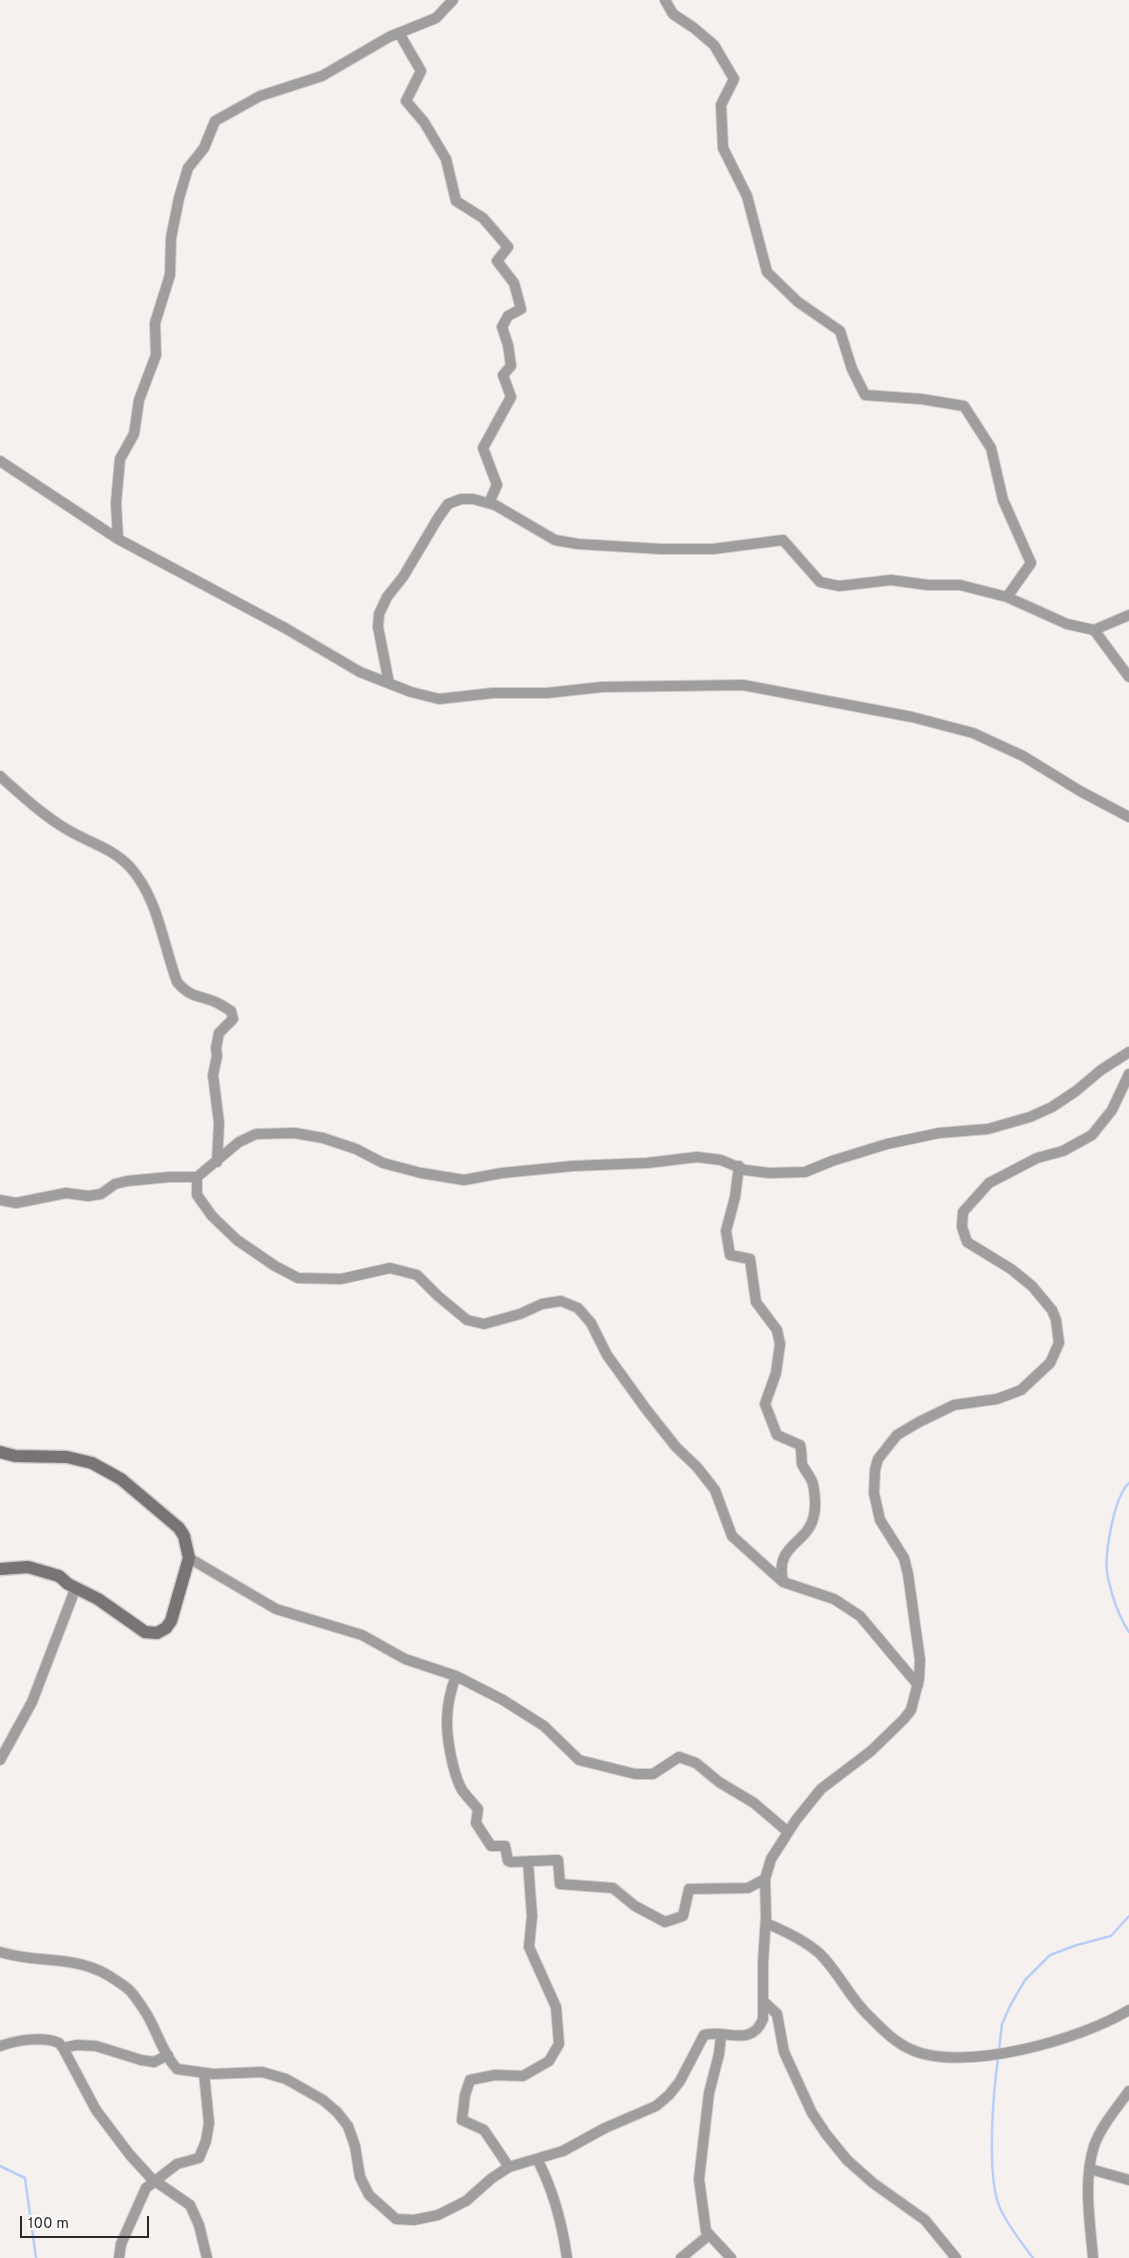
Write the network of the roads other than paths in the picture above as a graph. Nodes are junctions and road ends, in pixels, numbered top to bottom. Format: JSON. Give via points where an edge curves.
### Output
{"nodes":[{"id":1,"x":453,"y":0,"type":"edge"},
{"id":2,"x":665,"y":0,"type":"edge"},
{"id":3,"x":399,"y":33,"type":"junction"},
{"id":4,"x":0,"y":460,"type":"edge"},
{"id":5,"x":489,"y":503,"type":"junction"},
{"id":6,"x":118,"y":538,"type":"junction"},
{"id":7,"x":1006,"y":597,"type":"junction"},
{"id":8,"x":1129,"y":615,"type":"edge"},
{"id":9,"x":1094,"y":630,"type":"junction"},
{"id":10,"x":1129,"y":677,"type":"edge"},
{"id":11,"x":389,"y":683,"type":"junction"},
{"id":12,"x":0,"y":776,"type":"edge"},
{"id":13,"x":1129,"y":817,"type":"edge"},
{"id":14,"x":1129,"y":1052,"type":"edge"},
{"id":15,"x":1129,"y":1074,"type":"edge"},
{"id":16,"x":216,"y":1162,"type":"junction"},
{"id":17,"x":740,"y":1166,"type":"junction"},
{"id":18,"x":197,"y":1177,"type":"junction"},
{"id":19,"x":0,"y":1200,"type":"edge"},
{"id":20,"x":0,"y":1452,"type":"edge"},
{"id":21,"x":188,"y":1558,"type":"junction"},
{"id":22,"x":0,"y":1569,"type":"edge"},
{"id":23,"x":783,"y":1582,"type":"junction"},
{"id":24,"x":76,"y":1587,"type":"junction"},
{"id":25,"x":456,"y":1676,"type":"junction"},
{"id":26,"x":918,"y":1685,"type":"junction"},
{"id":27,"x":0,"y":1760,"type":"edge"},
{"id":28,"x":788,"y":1832,"type":"junction"},
{"id":29,"x":528,"y":1862,"type":"junction"},
{"id":30,"x":765,"y":1879,"type":"junction"},
{"id":31,"x":766,"y":1924,"type":"junction"},
{"id":32,"x":0,"y":1952,"type":"edge"},
{"id":33,"x":763,"y":2001,"type":"junction"},
{"id":34,"x":1129,"y":2010,"type":"edge"},
{"id":35,"x":721,"y":2035,"type":"junction"},
{"id":36,"x":0,"y":2046,"type":"edge"},
{"id":37,"x":63,"y":2048,"type":"junction"},
{"id":38,"x":168,"y":2055,"type":"junction"},
{"id":39,"x":204,"y":2073,"type":"junction"},
{"id":40,"x":1129,"y":2091,"type":"edge"},
{"id":41,"x":536,"y":2159,"type":"junction"},
{"id":42,"x":509,"y":2167,"type":"junction"},
{"id":43,"x":1090,"y":2169,"type":"junction"},
{"id":44,"x":155,"y":2180,"type":"junction"},
{"id":45,"x":1129,"y":2180,"type":"edge"},
{"id":46,"x":709,"y":2235,"type":"junction"},
{"id":47,"x":696,"y":2246,"type":"junction"},
{"id":48,"x":120,"y":2258,"type":"edge"},
{"id":49,"x":207,"y":2258,"type":"edge"},
{"id":50,"x":567,"y":2258,"type":"edge"},
{"id":51,"x":681,"y":2258,"type":"edge"},
{"id":52,"x":694,"y":2258,"type":"edge"},
{"id":53,"x":731,"y":2258,"type":"edge"},
{"id":54,"x":956,"y":2258,"type":"edge"},
{"id":55,"x":1093,"y":2258,"type":"edge"}],
"edges":[{"from":1,"to":3,"type":"street","via":[[436,18]]},
{"from":2,"to":7,"type":"street","via":[[673,14],[714,45],[734,78],[721,105],[723,148],[747,196],[767,272],[798,302],[840,331],[852,369],[865,395],[964,406],[991,448],[1003,500],[1031,563]]},
{"from":3,"to":5,"type":"street","via":[[421,70],[406,102],[424,122],[446,159],[456,201],[483,218],[508,247],[498,261],[514,283],[520,309],[508,316],[502,327],[511,366],[503,375],[511,397],[483,448],[497,485]]},
{"from":3,"to":6,"type":"street","via":[[322,76],[260,96],[215,121],[204,148],[188,168],[171,238],[170,275],[155,323],[156,355],[138,400],[134,434],[120,459],[116,503]]},
{"from":4,"to":6,"type":"street"},
{"from":5,"to":7,"type":"street","via":[[555,540],[661,549],[713,549],[783,540],[820,582],[839,586],[891,580],[960,585]]},
{"from":5,"to":11,"type":"street","via":[[461,499],[448,504],[387,597],[379,614],[378,627]]},
{"from":6,"to":11,"type":"street","via":[[360,672]]},
{"from":7,"to":9,"type":"street","via":[[1067,624]]},
{"from":8,"to":9,"type":"street"},
{"from":9,"to":10,"type":"street"},
{"from":11,"to":13,"type":"street","via":[[440,699],[602,687],[743,685],[973,732],[1023,756]]},
{"from":12,"to":16,"type":"street","via":[[48,816],[111,850],[130,868],[146,891],[177,982],[196,997],[215,1001],[231,1011],[233,1019],[219,1032],[213,1075],[219,1123]]},
{"from":14,"to":17,"type":"street","via":[[1052,1107],[988,1129],[939,1133],[887,1144],[805,1172],[769,1173],[745,1170]]},
{"from":15,"to":26,"type":"street","via":[[1112,1110],[1092,1135],[988,1183],[962,1216],[967,1242],[1011,1269],[1032,1286],[1052,1310],[1059,1343],[1050,1363],[1021,1390],[997,1399],[954,1406],[919,1422],[897,1435],[878,1459],[874,1494],[880,1520],[904,1558],[908,1574],[920,1660]]},
{"from":16,"to":17,"type":"street","via":[[239,1142],[256,1134],[295,1133],[323,1138],[421,1173],[464,1180],[573,1166],[697,1157]]},
{"from":16,"to":18,"type":"street"},
{"from":17,"to":23,"type":"street","via":[[726,1231],[730,1255],[750,1259],[756,1302],[777,1330],[780,1344],[776,1373],[764,1404],[777,1435],[800,1445],[802,1463],[813,1485],[814,1516],[806,1531],[783,1557],[780,1571]]},
{"from":18,"to":19,"type":"street","via":[[127,1181],[114,1184],[101,1194],[88,1196],[66,1193],[16,1204]]},
{"from":18,"to":23,"type":"street","via":[[197,1195],[212,1216],[237,1240],[298,1278],[341,1279],[390,1268],[417,1275],[467,1320],[484,1324],[561,1300],[578,1308],[646,1409],[715,1490],[732,1536]]},
{"from":20,"to":21,"type":"main road","via":[[16,1456],[67,1457],[92,1463],[121,1479],[179,1528]]},
{"from":21,"to":24,"type":"main road","via":[[171,1621],[156,1633],[140,1630]]},
{"from":21,"to":25,"type":"street","via":[[276,1609],[362,1635],[405,1659]]},
{"from":22,"to":24,"type":"main road","via":[[41,1570]]},
{"from":23,"to":26,"type":"street","via":[[834,1599],[860,1616]]},
{"from":24,"to":27,"type":"street","via":[[32,1702]]},
{"from":25,"to":28,"type":"street","via":[[544,1726],[579,1760],[635,1774],[653,1774],[679,1757],[696,1763],[719,1782],[754,1802]]},
{"from":25,"to":29,"type":"street","via":[[445,1720],[447,1743],[461,1789],[478,1809],[476,1823],[491,1846],[505,1846],[508,1861]]},
{"from":26,"to":28,"type":"street","via":[[911,1710],[900,1723],[871,1751],[821,1789]]},
{"from":28,"to":30,"type":"street","via":[[771,1859]]},
{"from":29,"to":30,"type":"street","via":[[558,1860],[560,1884],[613,1888],[635,1906],[664,1922],[683,1916],[689,1889],[748,1888]]},
{"from":29,"to":42,"type":"street","via":[[532,1916],[529,1947],[556,2007],[559,2044],[549,2061],[523,2076],[495,2075],[470,2080],[462,2120],[484,2130]]},
{"from":30,"to":31,"type":"street"},
{"from":31,"to":33,"type":"street"},
{"from":31,"to":34,"type":"street","via":[[784,1931],[818,1953],[867,2014],[900,2044],[918,2052],[958,2056],[1016,2051],[1077,2035]]},
{"from":32,"to":38,"type":"street","via":[[30,1959],[78,1963],[112,1977],[132,1992]]},
{"from":33,"to":35,"type":"street","via":[[763,2018],[752,2032],[742,2036]]},
{"from":33,"to":54,"type":"street","via":[[776,2014],[784,2052],[812,2113],[826,2134],[847,2160],[873,2183],[925,2220]]},
{"from":35,"to":41,"type":"street","via":[[704,2035],[680,2082],[656,2106],[563,2151]]},
{"from":35,"to":46,"type":"street","via":[[709,2093],[699,2179],[702,2214]]},
{"from":36,"to":37,"type":"street","via":[[46,2040],[59,2043]]},
{"from":37,"to":38,"type":"street","via":[[96,2046],[154,2062]]},
{"from":37,"to":44,"type":"street","via":[[96,2110]]},
{"from":38,"to":39,"type":"street","via":[[177,2069]]},
{"from":39,"to":42,"type":"street","via":[[262,2072],[286,2079],[322,2100],[337,2112],[352,2134],[360,2177],[368,2195],[403,2221],[429,2218],[448,2211]]},
{"from":39,"to":44,"type":"street","via":[[210,2123],[206,2141],[198,2158],[183,2161]]},
{"from":40,"to":43,"type":"street","via":[[1095,2146]]},
{"from":41,"to":42,"type":"street"},
{"from":41,"to":50,"type":"street","via":[[558,2206]]},
{"from":43,"to":45,"type":"street"},
{"from":43,"to":55,"type":"street"},
{"from":44,"to":48,"type":"street","via":[[146,2188],[121,2244]]},
{"from":44,"to":49,"type":"street","via":[[190,2205],[199,2224]]},
{"from":46,"to":47,"type":"street"},
{"from":46,"to":53,"type":"street"},
{"from":47,"to":51,"type":"street"},
{"from":47,"to":52,"type":"street"}]}
